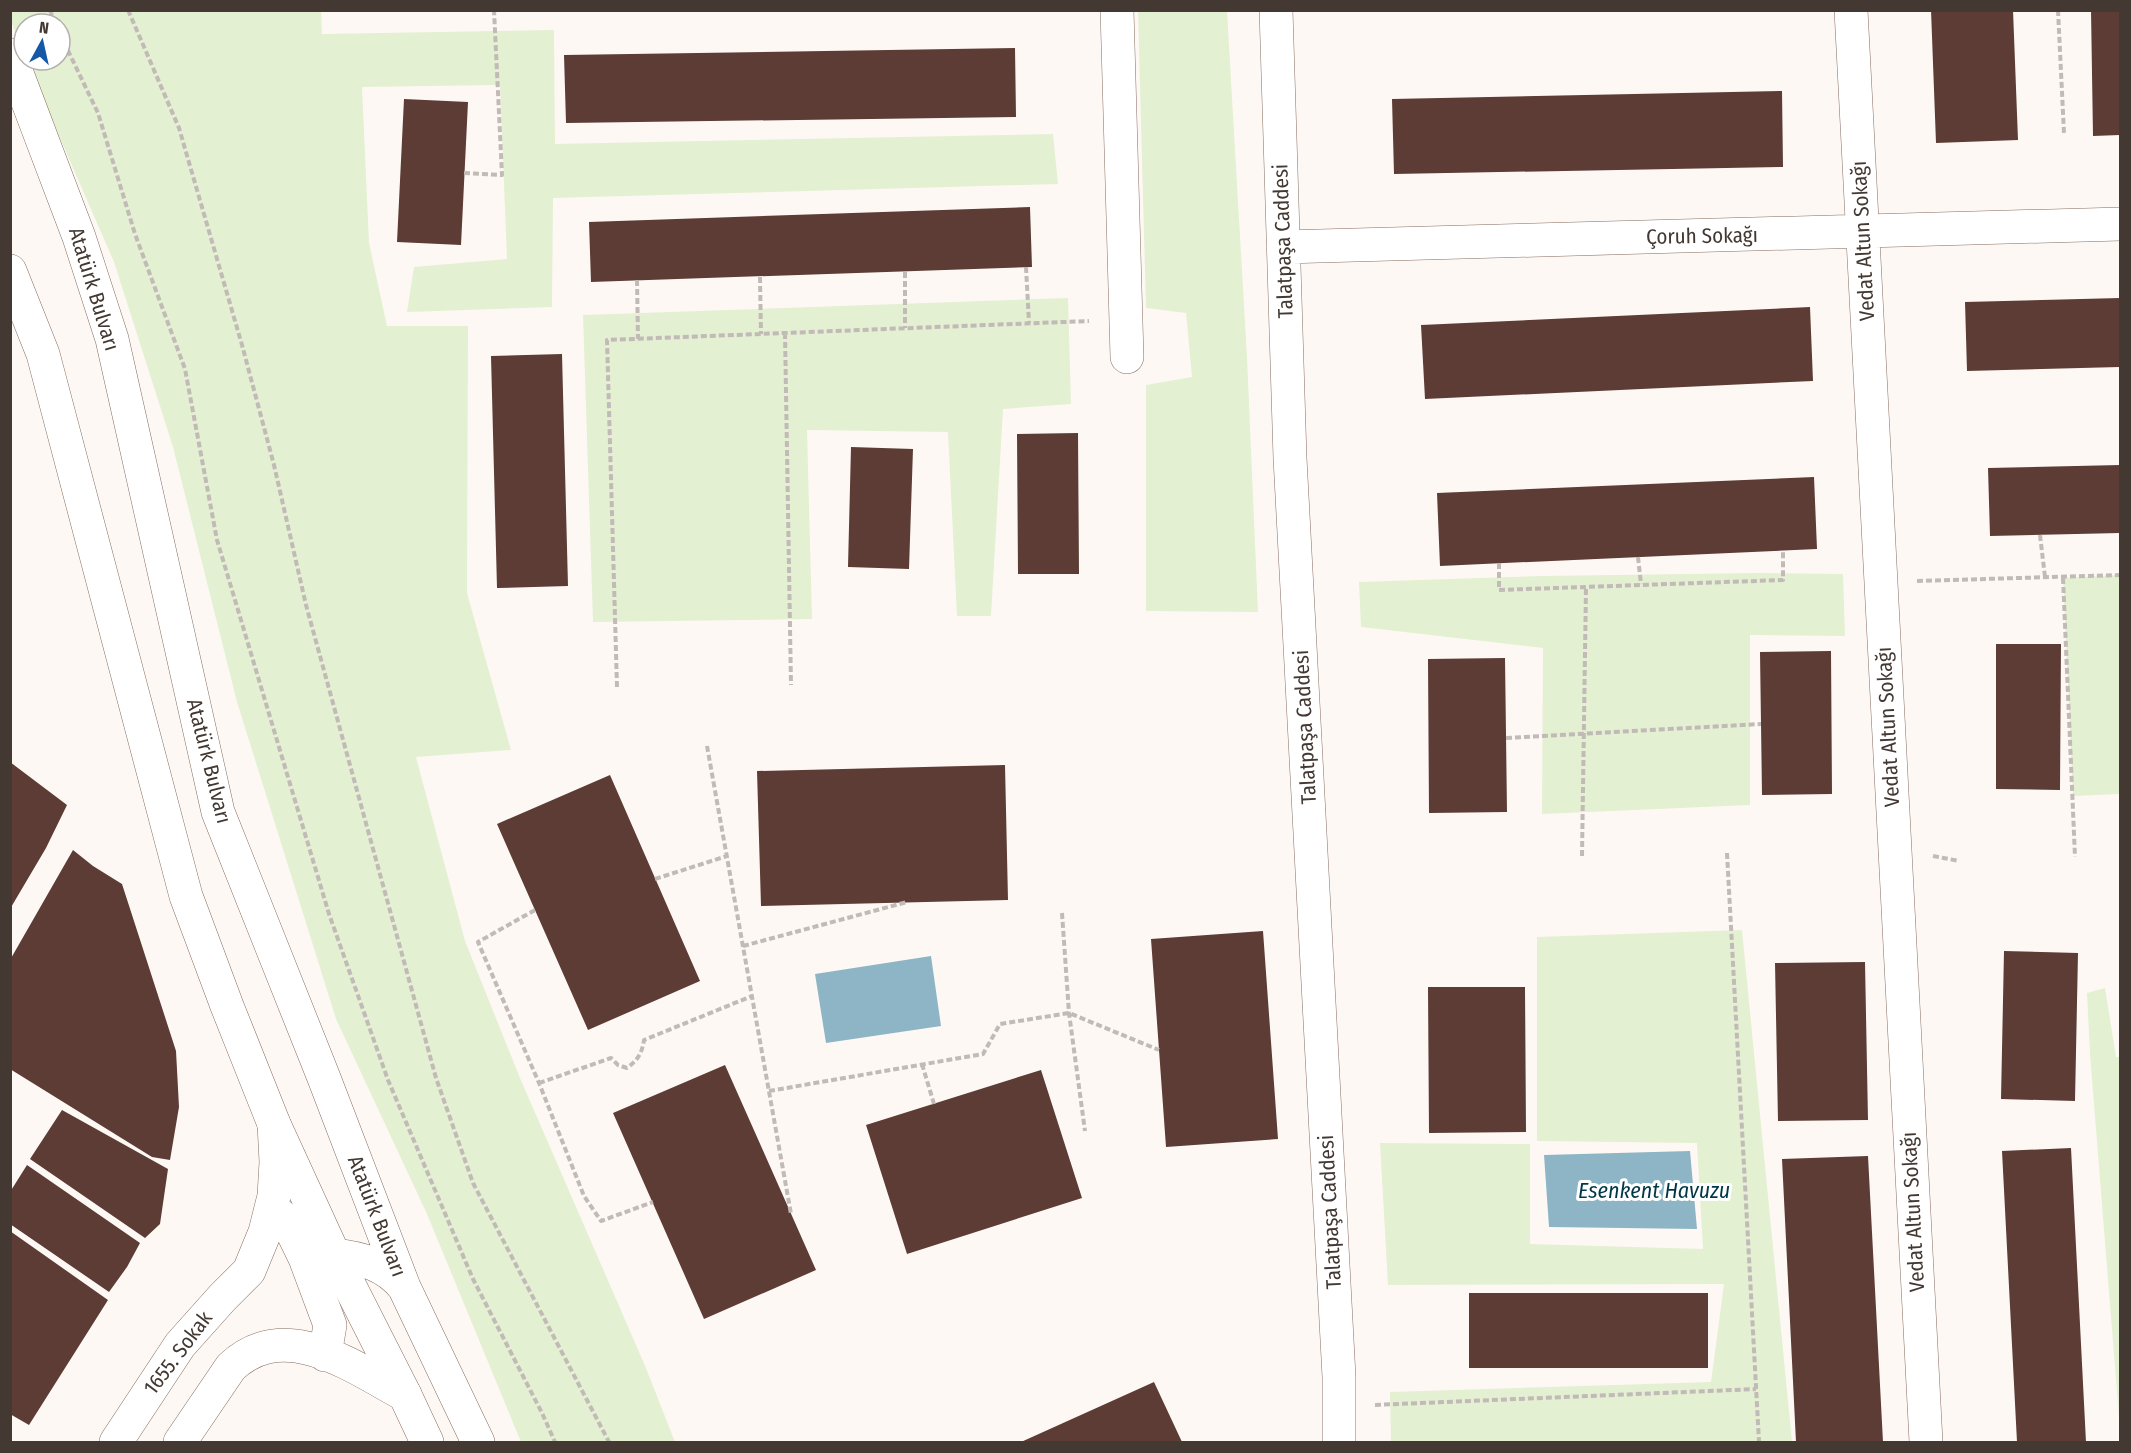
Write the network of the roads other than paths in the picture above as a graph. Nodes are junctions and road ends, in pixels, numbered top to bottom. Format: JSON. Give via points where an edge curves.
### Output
{"nodes":[{"id":1,"x":1117,"y":10,"type":"edge"},
{"id":2,"x":1276,"y":10,"type":"edge"},
{"id":3,"x":1851,"y":10,"type":"edge"},
{"id":4,"x":10,"y":55,"type":"edge"},
{"id":5,"x":2121,"y":224,"type":"edge"},
{"id":6,"x":1862,"y":232,"type":"junction"},
{"id":7,"x":1283,"y":247,"type":"junction"},
{"id":8,"x":10,"y":271,"type":"edge"},
{"id":9,"x":1127,"y":357,"type":"dead end"},
{"id":10,"x":274,"y":1124,"type":"junction"},
{"id":11,"x":271,"y":1213,"type":"junction"},
{"id":12,"x":320,"y":1257,"type":"junction"},
{"id":13,"x":249,"y":1271,"type":"junction"},
{"id":14,"x":404,"y":1287,"type":"junction"},
{"id":15,"x":325,"y":1355,"type":"junction"},
{"id":16,"x":405,"y":1395,"type":"junction"},
{"id":17,"x":116,"y":1443,"type":"edge"},
{"id":18,"x":180,"y":1443,"type":"edge"},
{"id":19,"x":427,"y":1443,"type":"edge"},
{"id":20,"x":478,"y":1443,"type":"edge"},
{"id":21,"x":1339,"y":1443,"type":"edge"},
{"id":22,"x":1926,"y":1443,"type":"edge"}],
"edges":[{"from":1,"to":9,"type":"street"},
{"from":2,"to":7,"type":"street","name":"Talatpaşa Caddesi"},
{"from":3,"to":6,"type":"street","name":"Vedat Altun Sokağı"},
{"from":4,"to":14,"type":"street","name":"Atatürk Bulvarı","via":[[79,237],[112,339],[218,812]]},
{"from":5,"to":6,"type":"street","name":"Çoruh Sokağı"},
{"from":6,"to":7,"type":"street","name":"Çoruh Sokağı"},
{"from":6,"to":22,"type":"street","name":"Vedat Altun Sokağı"},
{"from":7,"to":21,"type":"street","name":"Talatpaşa Caddesi","via":[[1290,458],[1339,1365]]},
{"from":8,"to":10,"type":"street","via":[[43,354],[186,896]]},
{"from":10,"to":11,"type":"street","via":[[276,1178]]},
{"from":10,"to":12,"type":"street"},
{"from":11,"to":12,"type":"street","via":[[287,1221]]},
{"from":11,"to":13,"type":"street"},
{"from":12,"to":13,"type":"street"},
{"from":12,"to":14,"type":"street","via":[[362,1259],[398,1279]]},
{"from":12,"to":15,"type":"street","via":[[330,1325]]},
{"from":12,"to":16,"type":"street"},
{"from":13,"to":17,"type":"street","name":"1655. Sokak","via":[[180,1345]]},
{"from":14,"to":20,"type":"street","name":"Atatürk Bulvarı"},
{"from":15,"to":16,"type":"street"},
{"from":15,"to":18,"type":"street","via":[[283,1344],[256,1349],[242,1357],[221,1380]]},
{"from":16,"to":19,"type":"street"}]}
